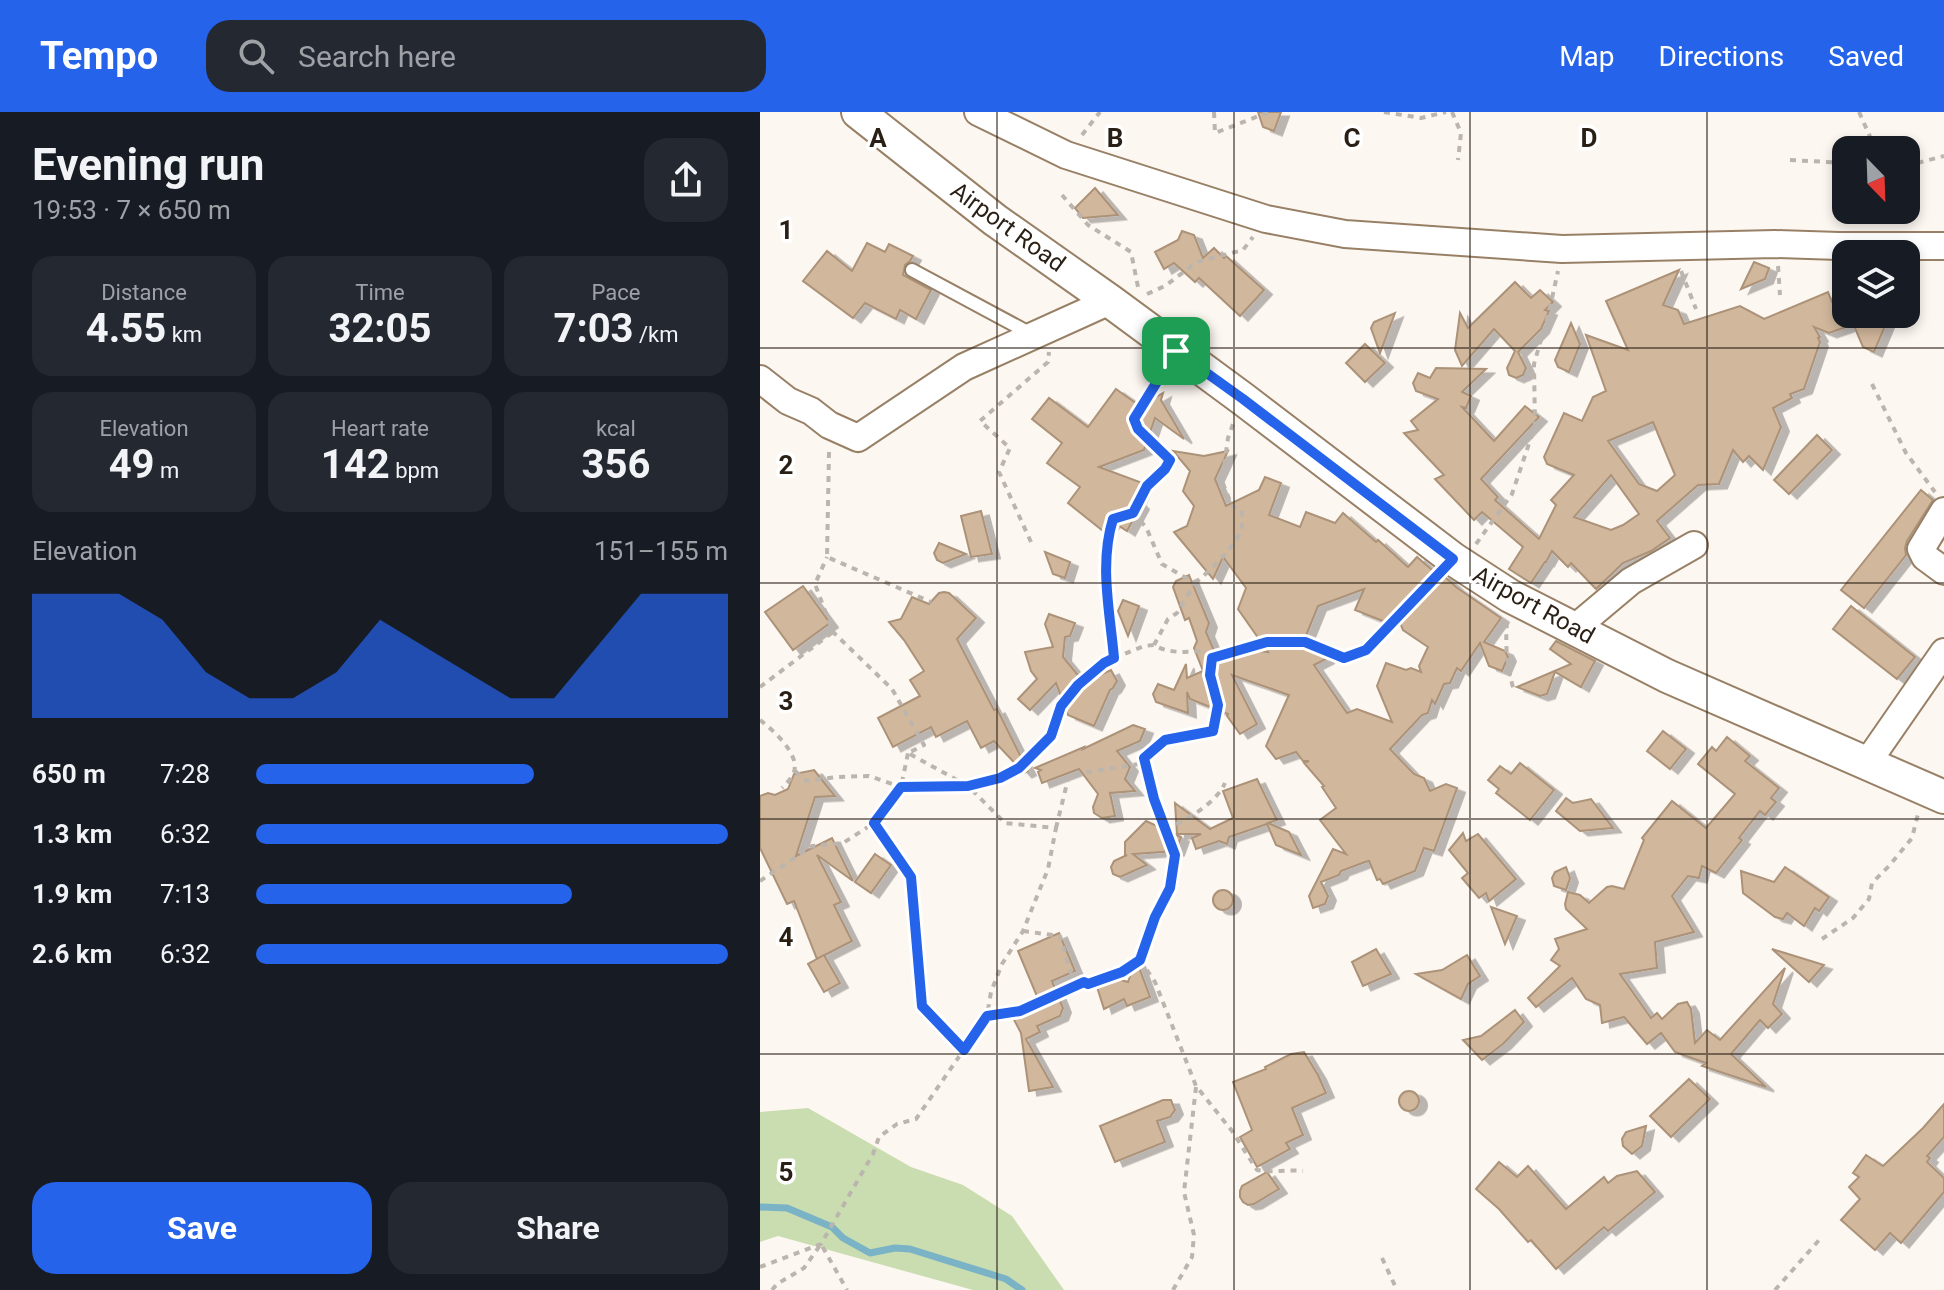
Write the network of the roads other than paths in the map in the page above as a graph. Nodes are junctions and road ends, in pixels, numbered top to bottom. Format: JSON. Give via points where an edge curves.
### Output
{"nodes":[{"id":1,"x":858,"y":112,"type":"edge"},
{"id":2,"x":978,"y":112,"type":"edge"},
{"id":3,"x":1944,"y":246,"type":"edge"},
{"id":4,"x":912,"y":270,"type":"dead end"},
{"id":5,"x":1110,"y":301,"type":"junction"},
{"id":6,"x":1042,"y":330,"type":"junction"},
{"id":7,"x":760,"y":379,"type":"edge"},
{"id":8,"x":1939,"y":501,"type":"edge"},
{"id":9,"x":1694,"y":545,"type":"dead end"},
{"id":10,"x":1944,"y":571,"type":"edge"},
{"id":11,"x":1575,"y":628,"type":"junction"},
{"id":12,"x":1944,"y":652,"type":"edge"},
{"id":13,"x":1867,"y":763,"type":"junction"},
{"id":14,"x":1934,"y":793,"type":"edge"}],
"edges":[{"from":1,"to":5,"type":"street","name":"Airport Road","via":[[995,220]]},
{"from":2,"to":3,"type":"street","via":[[1066,155],[1266,219],[1345,234],[1562,249]]},
{"from":4,"to":6,"type":"lane"},
{"from":5,"to":6,"type":"street"},
{"from":5,"to":11,"type":"street","name":"Airport Road","via":[[1456,561],[1510,596]]},
{"from":6,"to":7,"type":"street","via":[[964,367],[858,438],[788,401]]},
{"from":8,"to":10,"type":"street","via":[[1921,549]]},
{"from":9,"to":11,"type":"street","via":[[1631,581]]},
{"from":11,"to":13,"type":"street","name":"Airport Road","via":[[1667,676]]},
{"from":12,"to":13,"type":"street"},
{"from":13,"to":14,"type":"street","name":"Airport Road"}]}
